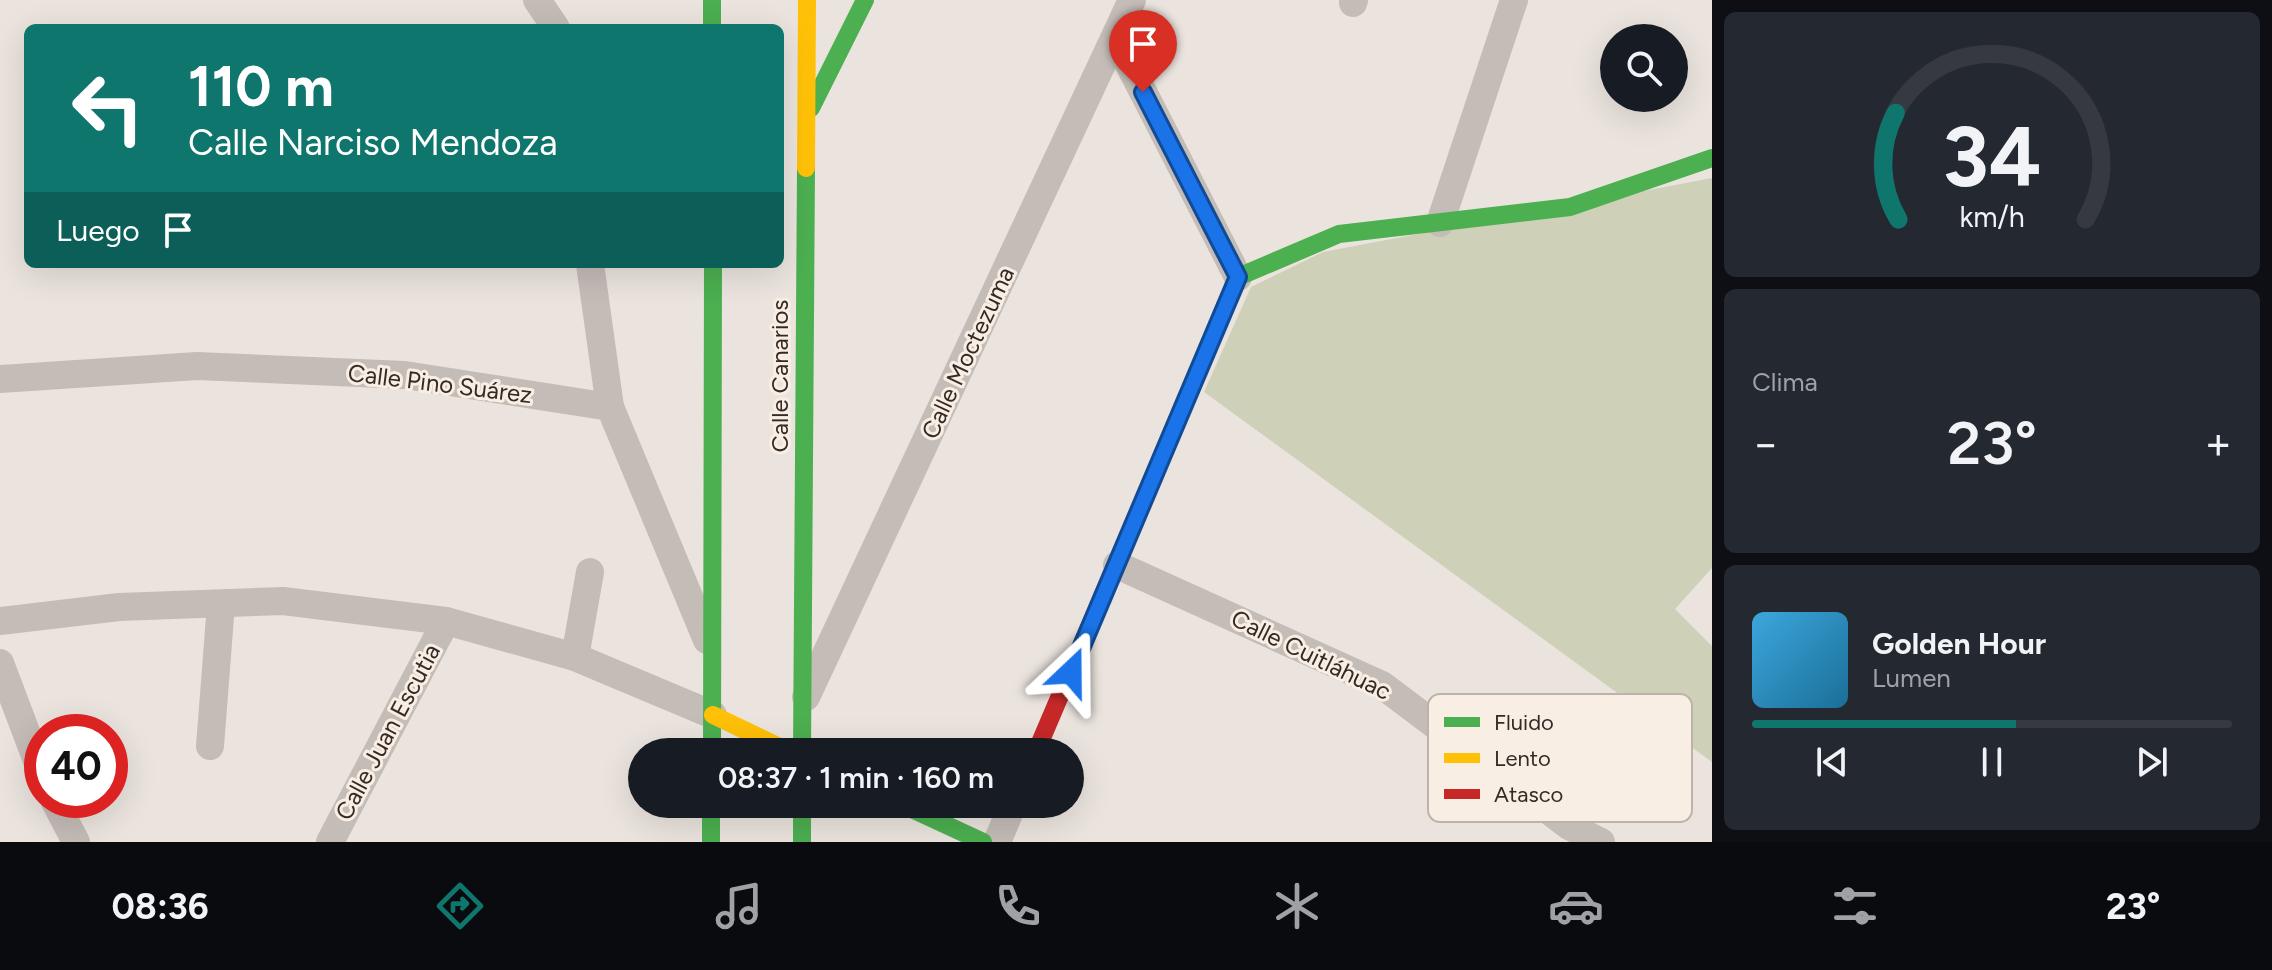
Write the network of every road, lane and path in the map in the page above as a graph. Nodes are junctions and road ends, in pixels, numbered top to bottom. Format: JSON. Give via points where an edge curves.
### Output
{"nodes":[{"id":1,"x":537,"y":0,"type":"edge"},
{"id":2,"x":712,"y":0,"type":"edge"},
{"id":3,"x":807,"y":0,"type":"edge"},
{"id":4,"x":865,"y":0,"type":"edge"},
{"id":5,"x":1132,"y":0,"type":"edge"},
{"id":6,"x":1514,"y":0,"type":"edge"},
{"id":7,"x":553,"y":24,"type":"edge"},
{"id":8,"x":712,"y":24,"type":"edge"},
{"id":9,"x":1116,"y":39,"type":"junction"},
{"id":10,"x":806,"y":119,"type":"junction"},
{"id":11,"x":1712,"y":158,"type":"edge"},
{"id":12,"x":1440,"y":223,"type":"junction"},
{"id":13,"x":591,"y":268,"type":"edge"},
{"id":14,"x":713,"y":268,"type":"edge"},
{"id":15,"x":1238,"y":277,"type":"junction"},
{"id":16,"x":0,"y":379,"type":"edge"},
{"id":17,"x":610,"y":407,"type":"junction"},
{"id":18,"x":1117,"y":565,"type":"junction"},
{"id":19,"x":590,"y":572,"type":"dead end"},
{"id":20,"x":221,"y":604,"type":"junction"},
{"id":21,"x":0,"y":621,"type":"edge"},
{"id":22,"x":446,"y":621,"type":"junction"},
{"id":23,"x":713,"y":655,"type":"junction"},
{"id":24,"x":575,"y":657,"type":"junction"},
{"id":25,"x":0,"y":663,"type":"edge"},
{"id":26,"x":803,"y":705,"type":"junction"},
{"id":27,"x":713,"y":715,"type":"junction"},
{"id":28,"x":1428,"y":722,"type":"edge"},
{"id":29,"x":24,"y":732,"type":"edge"},
{"id":30,"x":712,"y":738,"type":"edge"},
{"id":31,"x":761,"y":738,"type":"edge"},
{"id":32,"x":802,"y":738,"type":"edge"},
{"id":33,"x":1042,"y":738,"type":"edge"},
{"id":34,"x":210,"y":746,"type":"dead end"},
{"id":35,"x":63,"y":818,"type":"edge"},
{"id":36,"x":711,"y":818,"type":"edge"},
{"id":37,"x":802,"y":818,"type":"edge"},
{"id":38,"x":923,"y":818,"type":"edge"},
{"id":39,"x":1007,"y":818,"type":"edge"},
{"id":40,"x":1565,"y":834,"type":"edge"},
{"id":41,"x":950,"y":835,"type":"edge"},
{"id":42,"x":76,"y":842,"type":"edge"},
{"id":43,"x":330,"y":842,"type":"edge"},
{"id":44,"x":711,"y":842,"type":"edge"},
{"id":45,"x":802,"y":842,"type":"edge"},
{"id":46,"x":983,"y":842,"type":"edge"},
{"id":47,"x":997,"y":842,"type":"edge"},
{"id":48,"x":1601,"y":842,"type":"edge"}],
"edges":[{"from":1,"to":7,"type":"street"},
{"from":2,"to":8,"type":"main road"},
{"from":3,"to":10,"type":"main road","name":"Calle Canarios"},
{"from":4,"to":10,"type":"main road"},
{"from":5,"to":9,"type":"street","name":"Calle Moctezuma"},
{"from":6,"to":12,"type":"street"},
{"from":9,"to":15,"type":"street"},
{"from":9,"to":26,"type":"street","name":"Calle Moctezuma"},
{"from":10,"to":26,"type":"main road","name":"Calle Canarios"},
{"from":11,"to":12,"type":"main road","via":[[1570,207]]},
{"from":12,"to":15,"type":"main road","via":[[1339,234]]},
{"from":13,"to":17,"type":"street"},
{"from":14,"to":23,"type":"main road"},
{"from":15,"to":18,"type":"main road"},
{"from":16,"to":17,"type":"street","name":"Calle Pino Suárez","via":[[197,366],[390,374]]},
{"from":17,"to":23,"type":"street"},
{"from":18,"to":28,"type":"street","name":"Calle Cuitláhuac","via":[[1382,685]]},
{"from":18,"to":33,"type":"main road"},
{"from":19,"to":24,"type":"street"},
{"from":20,"to":21,"type":"street","via":[[119,607]]},
{"from":20,"to":22,"type":"street","via":[[283,601]]},
{"from":20,"to":34,"type":"street"},
{"from":22,"to":24,"type":"street"},
{"from":22,"to":43,"type":"street","name":"Calle Juan Escutia"},
{"from":23,"to":27,"type":"main road"},
{"from":24,"to":27,"type":"street"},
{"from":25,"to":29,"type":"street"},
{"from":26,"to":32,"type":"main road","name":"Calle Canarios"},
{"from":27,"to":30,"type":"main road"},
{"from":27,"to":31,"type":"main road"},
{"from":35,"to":42,"type":"street"},
{"from":36,"to":44,"type":"main road"},
{"from":37,"to":45,"type":"main road"},
{"from":38,"to":41,"type":"main road"},
{"from":39,"to":47,"type":"street"},
{"from":40,"to":48,"type":"street","name":"Calle Cuitláhuac"},
{"from":41,"to":46,"type":"main road"}]}
